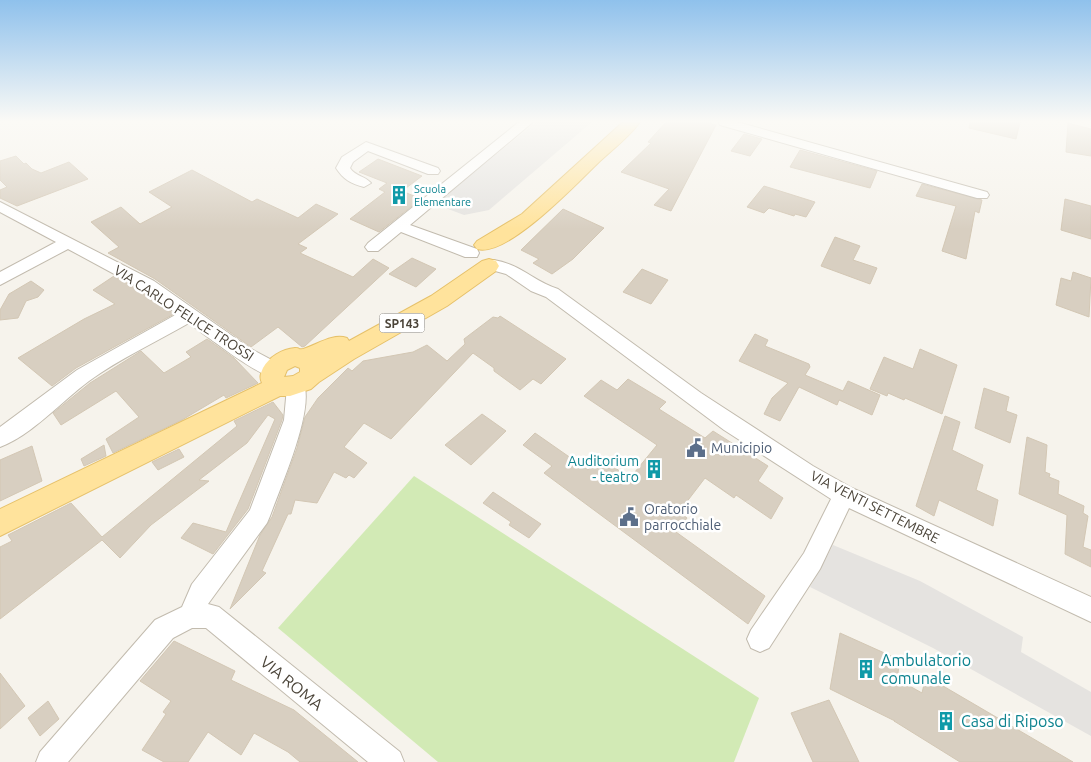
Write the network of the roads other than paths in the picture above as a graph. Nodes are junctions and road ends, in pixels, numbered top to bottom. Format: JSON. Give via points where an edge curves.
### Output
{"nodes":[{"id":1,"x":350,"y":158,"type":"edge"},
{"id":2,"x":396,"y":158,"type":"edge"},
{"id":3,"x":483,"y":158,"type":"edge"},
{"id":4,"x":594,"y":158,"type":"edge"},
{"id":5,"x":850,"y":158,"type":"edge"},
{"id":6,"x":433,"y":172,"type":"dead end"},
{"id":7,"x":364,"y":183,"type":"dead end"},
{"id":8,"x":982,"y":195,"type":"dead end"},
{"id":9,"x":0,"y":206,"type":"edge"},
{"id":10,"x":399,"y":226,"type":"junction"},
{"id":11,"x":68,"y":242,"type":"junction"},
{"id":12,"x":373,"y":247,"type":"dead end"},
{"id":13,"x":488,"y":256,"type":"junction"},
{"id":14,"x":0,"y":280,"type":"edge"},
{"id":15,"x":190,"y":314,"type":"junction"},
{"id":16,"x":289,"y":375,"type":"junction"},
{"id":17,"x":0,"y":438,"type":"edge"},
{"id":18,"x":844,"y":495,"type":"junction"},
{"id":19,"x":0,"y":523,"type":"edge"},
{"id":20,"x":1091,"y":610,"type":"edge"},
{"id":21,"x":191,"y":616,"type":"junction"},
{"id":22,"x":760,"y":639,"type":"dead end"},
{"id":23,"x":50,"y":762,"type":"edge"},
{"id":24,"x":390,"y":762,"type":"edge"}],
"edges":[{"from":1,"to":7,"type":"street","via":[[343,168],[348,176]]},
{"from":2,"to":6,"type":"street"},
{"from":3,"to":10,"type":"street"},
{"from":4,"to":13,"type":"main road","number":"SP143","via":[[529,218],[519,233]]},
{"from":5,"to":8,"type":"street"},
{"from":9,"to":11,"type":"street","name":"VIA CARLO FELICE TROSSI"},
{"from":10,"to":12,"type":"street"},
{"from":10,"to":13,"type":"street","name":"VIA VENTI SETTEMBRE"},
{"from":11,"to":14,"type":"street"},
{"from":11,"to":15,"type":"street","name":"VIA CARLO FELICE TROSSI","via":[[148,285]]},
{"from":13,"to":16,"type":"main road","number":"SP143","via":[[427,308],[346,353]]},
{"from":13,"to":18,"type":"street","name":"VIA VENTI SETTEMBRE","via":[[542,291],[552,293],[687,395]]},
{"from":15,"to":16,"type":"street","name":"VIA CARLO FELICE TROSSI","via":[[245,354]]},
{"from":15,"to":17,"type":"street","via":[[84,376]]},
{"from":16,"to":19,"type":"main road","number":"SP143","via":[[203,424],[164,440]]},
{"from":16,"to":21,"type":"street","via":[[294,420],[259,516],[200,592]]},
{"from":18,"to":20,"type":"street","name":"VIA VENTI SETTEMBRE"},
{"from":18,"to":22,"type":"street","via":[[812,561]]},
{"from":21,"to":23,"type":"street","via":[[164,629]]},
{"from":21,"to":24,"type":"street","name":"VIA ROMA","via":[[210,616]]}]}
